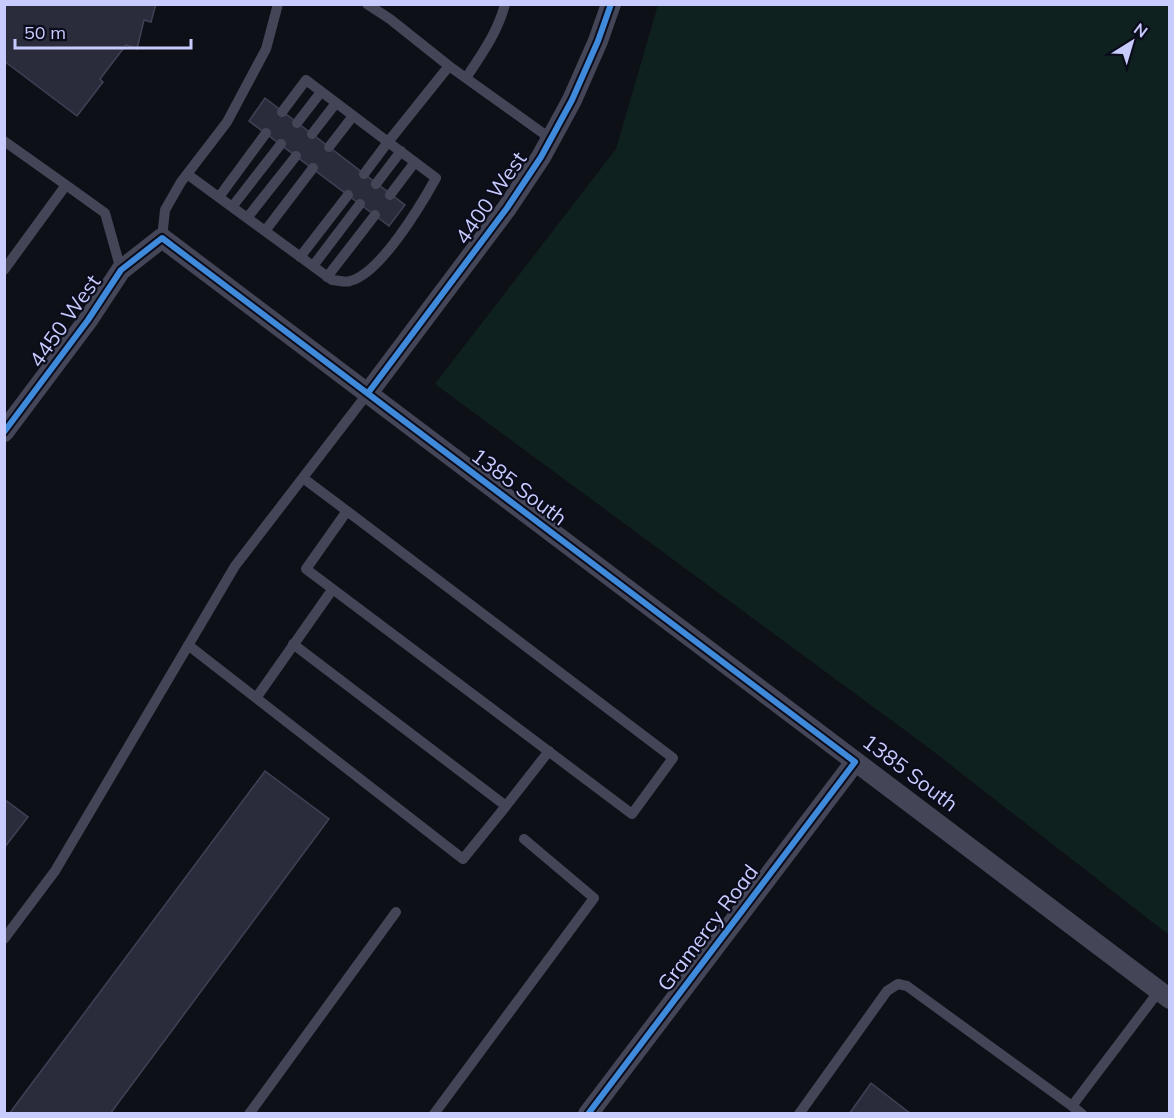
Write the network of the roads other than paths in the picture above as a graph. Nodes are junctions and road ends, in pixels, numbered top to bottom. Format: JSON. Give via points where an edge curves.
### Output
{"nodes":[{"id":1,"x":278,"y":4,"type":"edge"},
{"id":2,"x":367,"y":4,"type":"edge"},
{"id":3,"x":505,"y":4,"type":"edge"},
{"id":4,"x":611,"y":4,"type":"edge"},
{"id":5,"x":449,"y":66,"type":"junction"},
{"id":6,"x":466,"y":78,"type":"junction"},
{"id":7,"x":321,"y":92,"type":"junction"},
{"id":8,"x":336,"y":103,"type":"junction"},
{"id":9,"x":282,"y":112,"type":"dead end"},
{"id":10,"x":353,"y":116,"type":"junction"},
{"id":11,"x":297,"y":123,"type":"dead end"},
{"id":12,"x":266,"y":133,"type":"dead end"},
{"id":13,"x":312,"y":134,"type":"dead end"},
{"id":14,"x":550,"y":139,"type":"junction"},
{"id":15,"x":4,"y":141,"type":"edge"},
{"id":16,"x":388,"y":142,"type":"junction"},
{"id":17,"x":281,"y":144,"type":"dead end"},
{"id":18,"x":329,"y":147,"type":"dead end"},
{"id":19,"x":401,"y":151,"type":"junction"},
{"id":20,"x":296,"y":156,"type":"dead end"},
{"id":21,"x":415,"y":162,"type":"junction"},
{"id":22,"x":313,"y":168,"type":"dead end"},
{"id":23,"x":188,"y":174,"type":"junction"},
{"id":24,"x":363,"y":174,"type":"dead end"},
{"id":25,"x":376,"y":184,"type":"dead end"},
{"id":26,"x":66,"y":185,"type":"junction"},
{"id":27,"x":348,"y":195,"type":"dead end"},
{"id":28,"x":390,"y":195,"type":"dead end"},
{"id":29,"x":219,"y":197,"type":"junction"},
{"id":30,"x":360,"y":204,"type":"dead end"},
{"id":31,"x":232,"y":207,"type":"junction"},
{"id":32,"x":375,"y":215,"type":"dead end"},
{"id":33,"x":247,"y":218,"type":"junction"},
{"id":34,"x":265,"y":231,"type":"junction"},
{"id":35,"x":162,"y":237,"type":"junction"},
{"id":36,"x":300,"y":256,"type":"junction"},
{"id":37,"x":313,"y":266,"type":"junction"},
{"id":38,"x":4,"y":270,"type":"edge"},
{"id":39,"x":121,"y":270,"type":"junction"},
{"id":40,"x":327,"y":277,"type":"junction"},
{"id":41,"x":368,"y":393,"type":"junction"},
{"id":42,"x":4,"y":432,"type":"edge"},
{"id":43,"x":303,"y":478,"type":"junction"},
{"id":44,"x":348,"y":511,"type":"junction"},
{"id":45,"x":332,"y":590,"type":"junction"},
{"id":46,"x":293,"y":644,"type":"junction"},
{"id":47,"x":188,"y":645,"type":"junction"},
{"id":48,"x":256,"y":698,"type":"junction"},
{"id":49,"x":549,"y":751,"type":"junction"},
{"id":50,"x":855,"y":762,"type":"junction"},
{"id":51,"x":506,"y":806,"type":"junction"},
{"id":52,"x":524,"y":839,"type":"dead end"},
{"id":53,"x":396,"y":912,"type":"dead end"},
{"id":54,"x":4,"y":939,"type":"edge"},
{"id":55,"x":1164,"y":995,"type":"edge"},
{"id":56,"x":1072,"y":1106,"type":"junction"},
{"id":57,"x":249,"y":1113,"type":"edge"},
{"id":58,"x":434,"y":1113,"type":"edge"},
{"id":59,"x":588,"y":1113,"type":"edge"},
{"id":60,"x":799,"y":1113,"type":"edge"},
{"id":61,"x":1082,"y":1113,"type":"edge"}],
"edges":[{"from":1,"to":23,"type":"lane","via":[[266,49],[227,122]]},
{"from":2,"to":5,"type":"lane"},
{"from":3,"to":6,"type":"lane","via":[[487,46]]},
{"from":4,"to":14,"type":"street","name":"4400 West","via":[[572,100]]},
{"from":5,"to":6,"type":"lane"},
{"from":5,"to":16,"type":"lane"},
{"from":6,"to":14,"type":"lane"},
{"from":7,"to":8,"type":"lane"},
{"from":7,"to":9,"type":"lane","via":[[306,80]]},
{"from":7,"to":11,"type":"lane"},
{"from":8,"to":10,"type":"lane"},
{"from":8,"to":13,"type":"lane"},
{"from":10,"to":16,"type":"lane"},
{"from":10,"to":18,"type":"lane"},
{"from":12,"to":29,"type":"lane"},
{"from":14,"to":41,"type":"street","name":"4400 West","via":[[507,208]]},
{"from":15,"to":26,"type":"lane"},
{"from":16,"to":19,"type":"lane"},
{"from":16,"to":24,"type":"lane"},
{"from":17,"to":31,"type":"lane"},
{"from":19,"to":21,"type":"lane"},
{"from":19,"to":25,"type":"lane"},
{"from":20,"to":33,"type":"lane"},
{"from":21,"to":28,"type":"lane"},
{"from":21,"to":40,"type":"lane","via":[[436,178],[372,270],[349,282]]},
{"from":22,"to":34,"type":"lane"},
{"from":23,"to":29,"type":"lane"},
{"from":23,"to":35,"type":"lane","via":[[165,210]]},
{"from":26,"to":38,"type":"lane"},
{"from":26,"to":39,"type":"lane","via":[[105,213]]},
{"from":27,"to":36,"type":"lane"},
{"from":29,"to":31,"type":"lane"},
{"from":30,"to":37,"type":"lane"},
{"from":31,"to":33,"type":"lane"},
{"from":32,"to":40,"type":"lane"},
{"from":33,"to":34,"type":"lane"},
{"from":34,"to":36,"type":"lane"},
{"from":35,"to":39,"type":"street","name":"4450 West"},
{"from":35,"to":41,"type":"street","name":"1385 South"},
{"from":36,"to":37,"type":"lane"},
{"from":37,"to":40,"type":"lane"},
{"from":39,"to":42,"type":"street","name":"4450 West"},
{"from":41,"to":43,"type":"lane"},
{"from":41,"to":50,"type":"street","name":"1385 South"},
{"from":43,"to":44,"type":"lane"},
{"from":43,"to":47,"type":"lane","via":[[235,566]]},
{"from":44,"to":45,"type":"lane","via":[[306,569]]},
{"from":44,"to":49,"type":"lane","via":[[673,758],[632,814]]},
{"from":45,"to":46,"type":"lane"},
{"from":45,"to":49,"type":"lane"},
{"from":46,"to":48,"type":"lane"},
{"from":46,"to":51,"type":"lane"},
{"from":47,"to":48,"type":"lane"},
{"from":47,"to":54,"type":"lane","via":[[55,871]]},
{"from":48,"to":51,"type":"lane","via":[[463,859]]},
{"from":49,"to":51,"type":"lane"},
{"from":50,"to":55,"type":"street","name":"1385 South"},
{"from":50,"to":59,"type":"street","name":"Gramercy Road"},
{"from":52,"to":58,"type":"lane","via":[[594,898]]},
{"from":53,"to":57,"type":"lane"},
{"from":55,"to":56,"type":"lane"},
{"from":56,"to":60,"type":"lane","via":[[897,984],[887,991]]},
{"from":56,"to":61,"type":"lane"}]}
